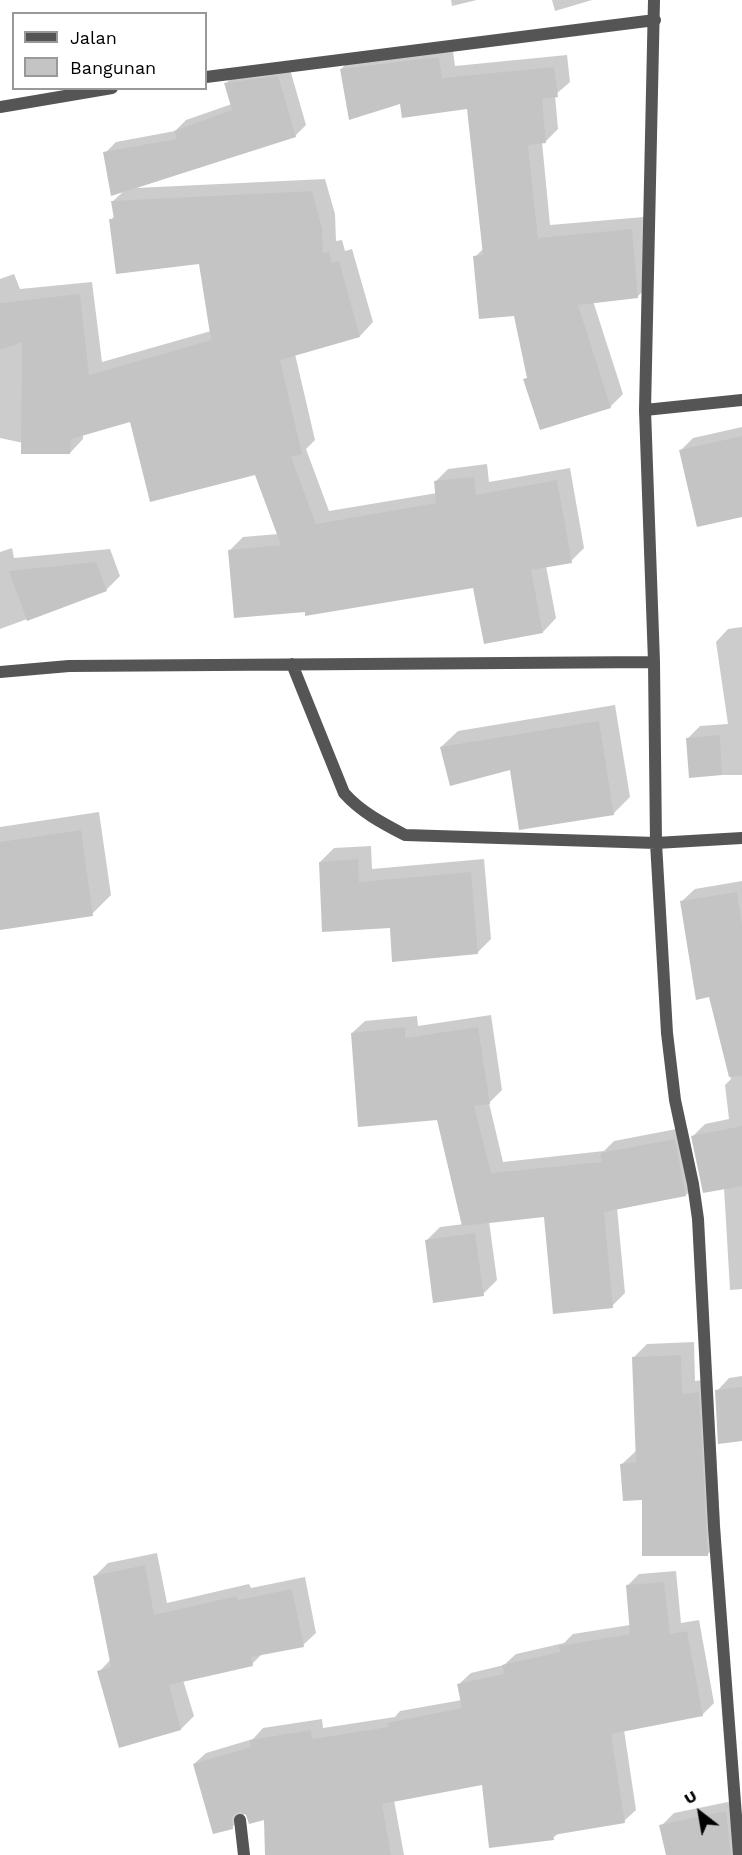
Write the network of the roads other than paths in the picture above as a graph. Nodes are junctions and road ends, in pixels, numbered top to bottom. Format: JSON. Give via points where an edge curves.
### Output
{"nodes":[{"id":1,"x":654,"y":0,"type":"edge"},
{"id":2,"x":655,"y":20,"type":"junction"},
{"id":3,"x":207,"y":77,"type":"edge"},
{"id":4,"x":100,"y":90,"type":"edge"},
{"id":5,"x":0,"y":107,"type":"edge"},
{"id":6,"x":742,"y":400,"type":"edge"},
{"id":7,"x":645,"y":410,"type":"junction"},
{"id":8,"x":654,"y":662,"type":"junction"},
{"id":9,"x":292,"y":664,"type":"junction"},
{"id":10,"x":0,"y":672,"type":"edge"},
{"id":11,"x":742,"y":838,"type":"edge"},
{"id":12,"x":656,"y":843,"type":"junction"},
{"id":13,"x":240,"y":1820,"type":"dead end"},
{"id":14,"x":244,"y":1855,"type":"edge"},
{"id":15,"x":740,"y":1855,"type":"edge"}],
"edges":[{"from":1,"to":2,"type":"street"},
{"from":2,"to":3,"type":"street"},
{"from":2,"to":7,"type":"street"},
{"from":4,"to":5,"type":"street"},
{"from":6,"to":7,"type":"street"},
{"from":7,"to":8,"type":"street"},
{"from":8,"to":9,"type":"street"},
{"from":8,"to":12,"type":"street"},
{"from":9,"to":10,"type":"street","via":[[69,666]]},
{"from":9,"to":12,"type":"street","via":[[344,793],[354,805],[405,835]]},
{"from":11,"to":12,"type":"street"},
{"from":12,"to":15,"type":"street","via":[[666,1033],[698,1219],[714,1527]]},
{"from":13,"to":14,"type":"street"}]}
